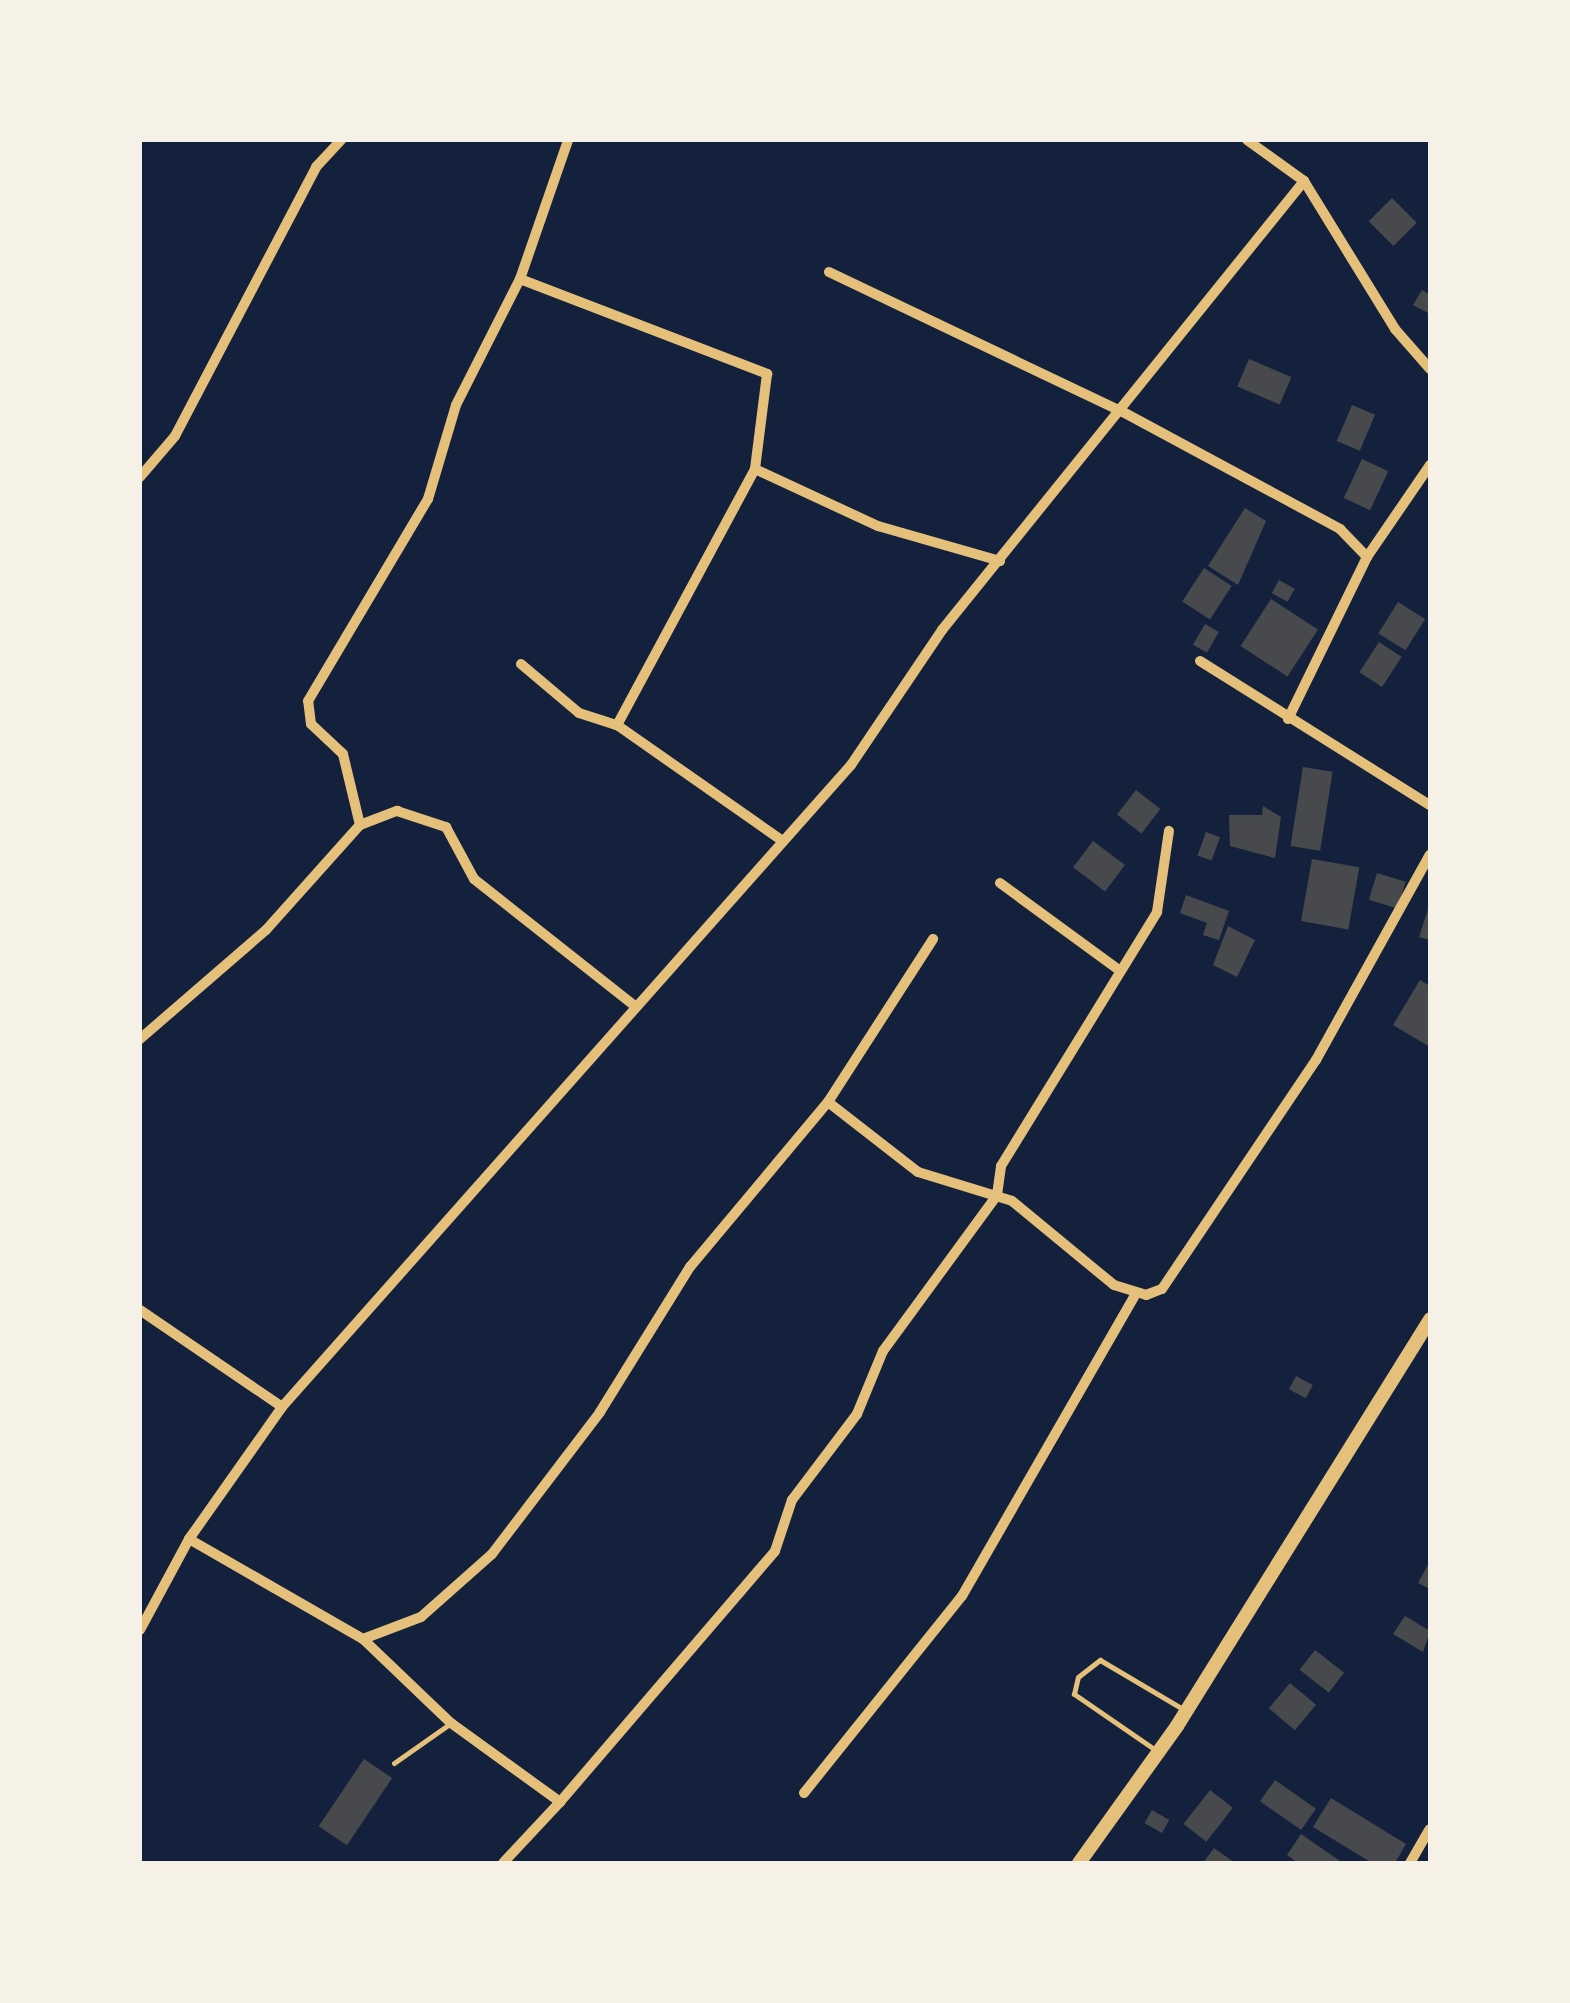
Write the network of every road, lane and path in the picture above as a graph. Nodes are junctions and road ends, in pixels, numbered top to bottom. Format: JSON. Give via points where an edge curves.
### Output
{"nodes":[{"id":1,"x":340,"y":140,"type":"edge"},
{"id":2,"x":568,"y":140,"type":"edge"},
{"id":3,"x":1246,"y":140,"type":"edge"},
{"id":4,"x":1304,"y":182,"type":"junction"},
{"id":5,"x":829,"y":272,"type":"dead end"},
{"id":6,"x":520,"y":279,"type":"junction"},
{"id":7,"x":1430,"y":369,"type":"edge"},
{"id":8,"x":1123,"y":412,"type":"junction"},
{"id":9,"x":1430,"y":465,"type":"edge"},
{"id":10,"x":755,"y":469,"type":"junction"},
{"id":11,"x":140,"y":477,"type":"edge"},
{"id":12,"x":1367,"y":557,"type":"junction"},
{"id":13,"x":1000,"y":561,"type":"junction"},
{"id":14,"x":1200,"y":661,"type":"dead end"},
{"id":15,"x":521,"y":664,"type":"dead end"},
{"id":16,"x":1288,"y":719,"type":"junction"},
{"id":17,"x":616,"y":725,"type":"junction"},
{"id":18,"x":1430,"y":805,"type":"edge"},
{"id":19,"x":360,"y":825,"type":"junction"},
{"id":20,"x":1169,"y":830,"type":"dead end"},
{"id":21,"x":780,"y":839,"type":"junction"},
{"id":22,"x":1430,"y":854,"type":"edge"},
{"id":23,"x":1000,"y":883,"type":"dead end"},
{"id":24,"x":933,"y":939,"type":"dead end"},
{"id":25,"x":1119,"y":970,"type":"junction"},
{"id":26,"x":636,"y":1008,"type":"junction"},
{"id":27,"x":140,"y":1040,"type":"edge"},
{"id":28,"x":828,"y":1102,"type":"junction"},
{"id":29,"x":997,"y":1195,"type":"junction"},
{"id":30,"x":1136,"y":1293,"type":"junction"},
{"id":31,"x":140,"y":1310,"type":"edge"},
{"id":32,"x":1430,"y":1319,"type":"edge"},
{"id":33,"x":282,"y":1407,"type":"junction"},
{"id":34,"x":189,"y":1539,"type":"junction"},
{"id":35,"x":140,"y":1630,"type":"edge"},
{"id":36,"x":364,"y":1639,"type":"junction"},
{"id":37,"x":1186,"y":1710,"type":"junction"},
{"id":38,"x":451,"y":1723,"type":"junction"},
{"id":39,"x":1159,"y":1753,"type":"junction"},
{"id":40,"x":394,"y":1762,"type":"dead end"},
{"id":41,"x":804,"y":1793,"type":"dead end"},
{"id":42,"x":560,"y":1802,"type":"junction"},
{"id":43,"x":1430,"y":1830,"type":"edge"},
{"id":44,"x":503,"y":1863,"type":"edge"},
{"id":45,"x":1079,"y":1863,"type":"edge"},
{"id":46,"x":1410,"y":1863,"type":"edge"}],
"edges":[{"from":1,"to":11,"type":"street","via":[[316,167],[174,436]]},
{"from":2,"to":6,"type":"street"},
{"from":3,"to":4,"type":"street"},
{"from":4,"to":7,"type":"street","via":[[1395,330]]},
{"from":4,"to":8,"type":"street"},
{"from":5,"to":8,"type":"street"},
{"from":6,"to":10,"type":"street","via":[[767,374]]},
{"from":6,"to":19,"type":"street","via":[[456,405],[404,550],[308,701],[311,724],[343,754]]},
{"from":8,"to":12,"type":"street","via":[[1340,529]]},
{"from":8,"to":13,"type":"street"},
{"from":9,"to":12,"type":"street"},
{"from":10,"to":13,"type":"street","via":[[878,526]]},
{"from":10,"to":17,"type":"street"},
{"from":12,"to":16,"type":"street"},
{"from":13,"to":21,"type":"street","via":[[874,737]]},
{"from":14,"to":16,"type":"street"},
{"from":15,"to":17,"type":"street","via":[[591,721]]},
{"from":16,"to":18,"type":"street"},
{"from":17,"to":21,"type":"street"},
{"from":19,"to":26,"type":"street","via":[[396,811],[446,827],[474,880]]},
{"from":19,"to":27,"type":"street","via":[[266,930]]},
{"from":20,"to":25,"type":"street","via":[[1157,912]]},
{"from":21,"to":26,"type":"street"},
{"from":22,"to":30,"type":"street","via":[[1195,1252],[1162,1289]]},
{"from":23,"to":25,"type":"street"},
{"from":24,"to":28,"type":"street"},
{"from":25,"to":29,"type":"street","via":[[1001,1166]]},
{"from":26,"to":33,"type":"street"},
{"from":28,"to":29,"type":"street","via":[[918,1172]]},
{"from":28,"to":36,"type":"street","via":[[690,1266],[600,1412],[492,1554],[421,1617]]},
{"from":29,"to":30,"type":"street","via":[[1096,1274]]},
{"from":29,"to":42,"type":"street","via":[[882,1350],[858,1414],[792,1500],[744,1597]]},
{"from":30,"to":41,"type":"street","via":[[962,1596]]},
{"from":31,"to":33,"type":"street"},
{"from":32,"to":37,"type":"main road"},
{"from":33,"to":34,"type":"street"},
{"from":34,"to":35,"type":"street"},
{"from":34,"to":36,"type":"street"},
{"from":36,"to":38,"type":"street"},
{"from":37,"to":39,"type":"main road"},
{"from":37,"to":39,"type":"lane","via":[[1100,1660],[1078,1677],[1074,1694]]},
{"from":38,"to":40,"type":"lane"},
{"from":38,"to":42,"type":"street"},
{"from":39,"to":45,"type":"main road"},
{"from":42,"to":44,"type":"street"},
{"from":43,"to":46,"type":"street"}]}
